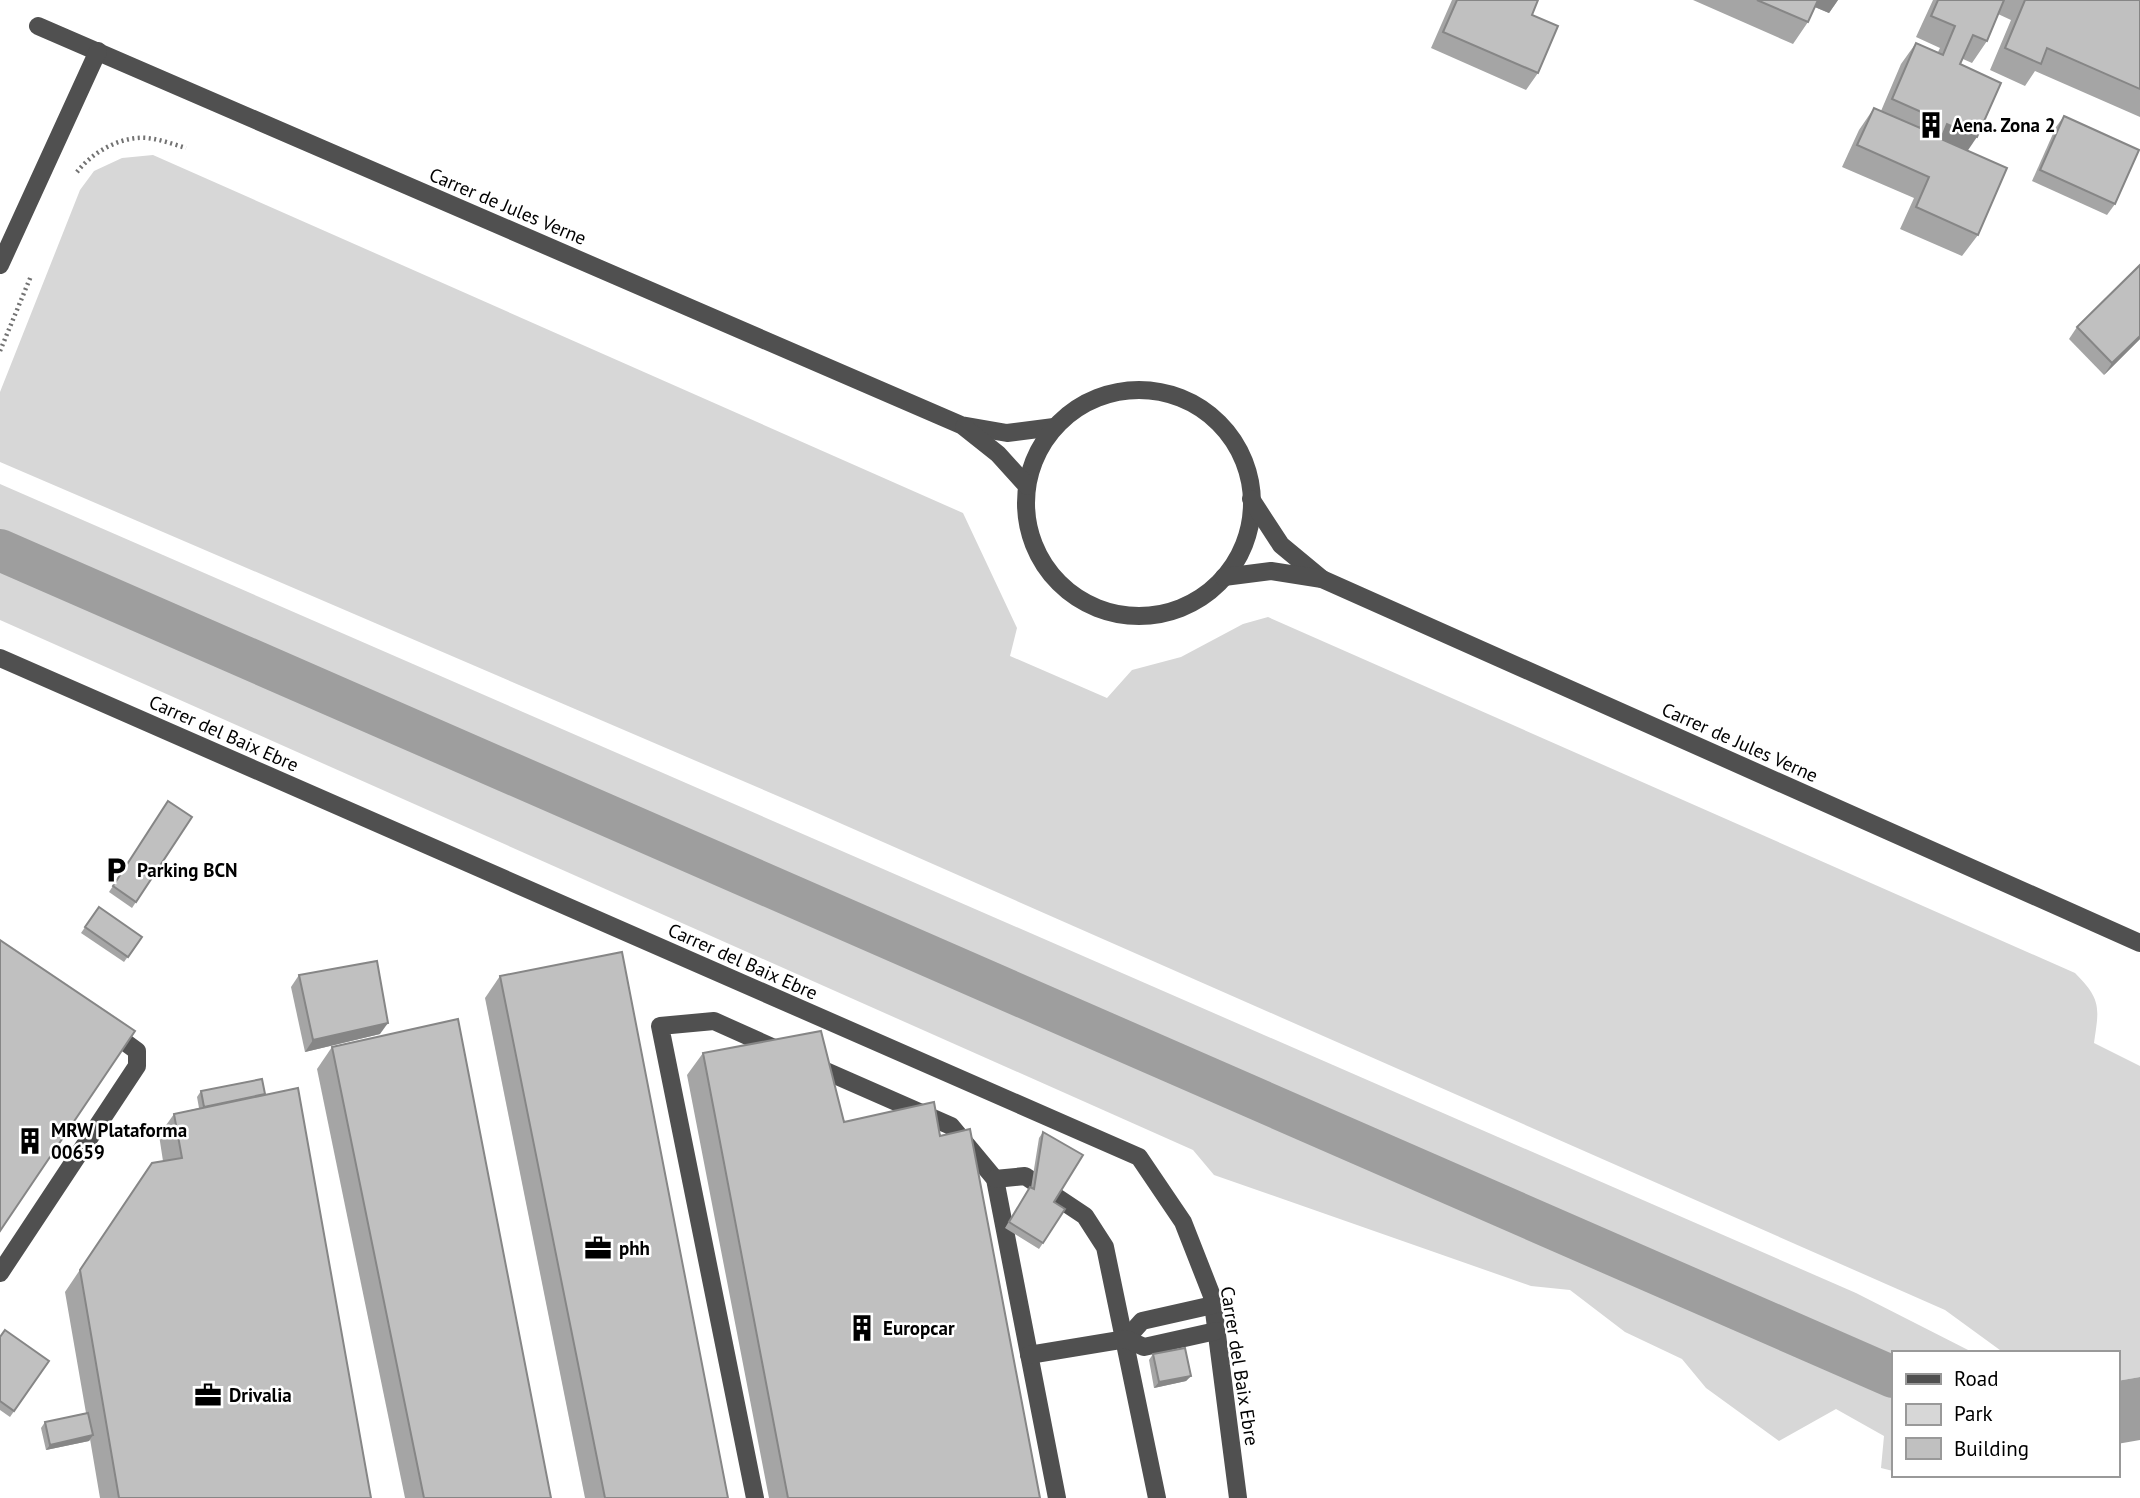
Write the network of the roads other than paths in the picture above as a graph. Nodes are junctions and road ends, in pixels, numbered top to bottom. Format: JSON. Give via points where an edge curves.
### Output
{"nodes":[{"id":1,"x":38,"y":26,"type":"dead end"},
{"id":2,"x":98,"y":51,"type":"junction"},
{"id":3,"x":0,"y":265,"type":"edge"},
{"id":4,"x":961,"y":425,"type":"junction"},
{"id":5,"x":1055,"y":427,"type":"junction"},
{"id":6,"x":1027,"y":486,"type":"junction"},
{"id":7,"x":1252,"y":506,"type":"junction"},
{"id":8,"x":1224,"y":577,"type":"junction"},
{"id":9,"x":1322,"y":579,"type":"junction"},
{"id":10,"x":0,"y":658,"type":"edge"},
{"id":11,"x":2140,"y":943,"type":"edge"},
{"id":12,"x":89,"y":1016,"type":"edge"},
{"id":13,"x":995,"y":1179,"type":"junction"},
{"id":14,"x":0,"y":1273,"type":"edge"},
{"id":15,"x":1213,"y":1305,"type":"junction"},
{"id":16,"x":1216,"y":1331,"type":"junction"},
{"id":17,"x":1126,"y":1339,"type":"junction"},
{"id":18,"x":1029,"y":1355,"type":"junction"},
{"id":19,"x":755,"y":1498,"type":"edge"},
{"id":20,"x":1057,"y":1498,"type":"edge"},
{"id":21,"x":1157,"y":1498,"type":"edge"},
{"id":22,"x":1238,"y":1498,"type":"edge"}],
"edges":[{"from":1,"to":2,"type":"street","name":"Carrer de Jules Verne"},
{"from":2,"to":3,"type":"street"},
{"from":2,"to":4,"type":"street","name":"Carrer de Jules Verne"},
{"from":4,"to":5,"type":"street","name":"Carrer de Jules Verne","via":[[1007,433]]},
{"from":4,"to":6,"type":"street","name":"Carrer de Jules Verne","via":[[998,454]]},
{"from":5,"to":6,"type":"street","name":"Carrer de Jules Verne","via":[[1036,455]]},
{"from":5,"to":7,"type":"street","name":"Carrer de Jules Verne","via":[[1079,407],[1108,394],[1139,390],[1171,394],[1201,409],[1227,433],[1245,464]]},
{"from":6,"to":8,"type":"street","name":"Carrer de Jules Verne","via":[[1027,516],[1040,558],[1068,591],[1093,606],[1131,616],[1170,612],[1205,594]]},
{"from":7,"to":8,"type":"street","name":"Carrer de Jules Verne","via":[[1243,547]]},
{"from":7,"to":9,"type":"street","name":"Carrer de Jules Verne","via":[[1281,545]]},
{"from":8,"to":9,"type":"street","name":"Carrer de Jules Verne","via":[[1271,571]]},
{"from":9,"to":11,"type":"street","name":"Carrer de Jules Verne"},
{"from":10,"to":15,"type":"street","name":"Carrer del Baix Ebre","via":[[1139,1157],[1183,1222]]},
{"from":12,"to":14,"type":"street","via":[[137,1051],[137,1066]]},
{"from":13,"to":17,"type":"street","via":[[1024,1175],[1085,1216],[1105,1247]]},
{"from":13,"to":18,"type":"street"},
{"from":13,"to":19,"type":"street","via":[[951,1126],[713,1021],[660,1026]]},
{"from":15,"to":16,"type":"street","name":"Carrer del Baix Ebre"},
{"from":15,"to":17,"type":"street","via":[[1142,1321]]},
{"from":16,"to":17,"type":"street","via":[[1144,1347]]},
{"from":16,"to":22,"type":"street","name":"Carrer del Baix Ebre"},
{"from":17,"to":18,"type":"street"},
{"from":17,"to":21,"type":"street"},
{"from":18,"to":20,"type":"street"}]}
